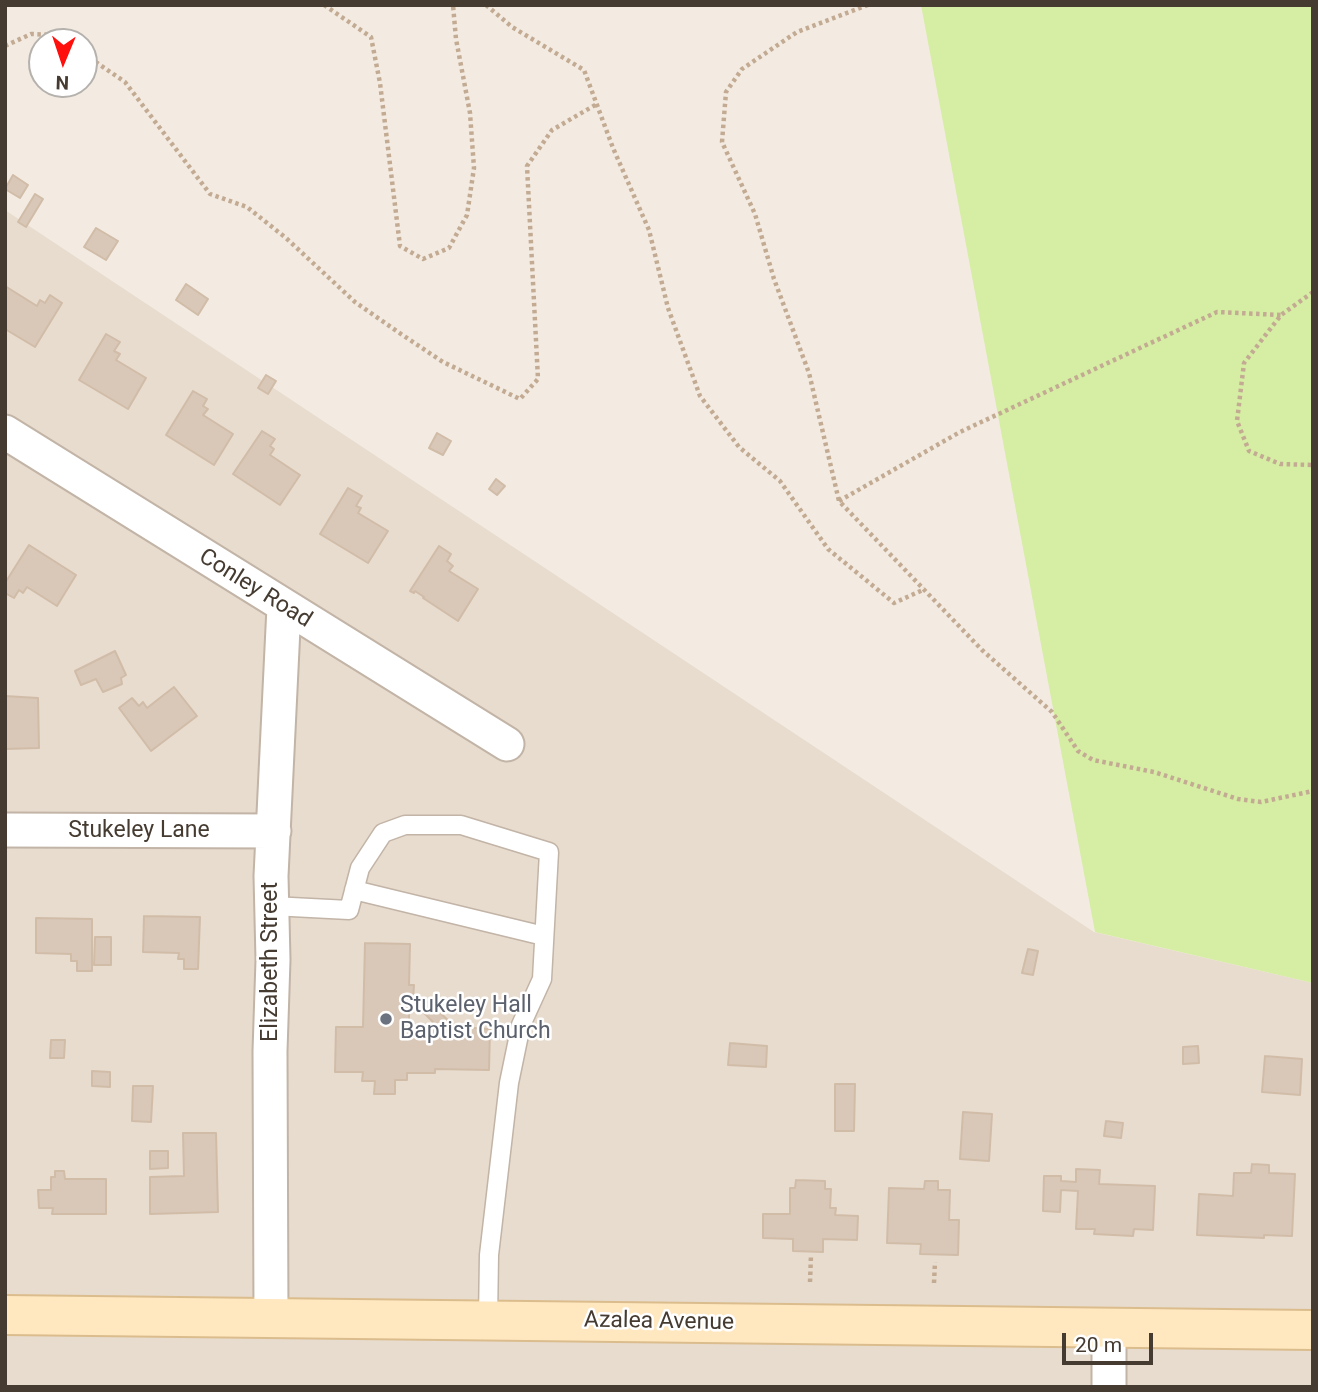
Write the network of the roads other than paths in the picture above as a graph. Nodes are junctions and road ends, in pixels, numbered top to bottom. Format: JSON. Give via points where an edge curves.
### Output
{"nodes":[{"id":1,"x":5,"y":432,"type":"edge"},
{"id":2,"x":284,"y":607,"type":"junction"},
{"id":3,"x":507,"y":744,"type":"dead end"},
{"id":4,"x":5,"y":830,"type":"edge"},
{"id":5,"x":274,"y":831,"type":"junction"},
{"id":6,"x":354,"y":890,"type":"junction"},
{"id":7,"x":272,"y":906,"type":"junction"},
{"id":8,"x":544,"y":936,"type":"junction"},
{"id":9,"x":5,"y":1315,"type":"edge"},
{"id":10,"x":271,"y":1318,"type":"junction"},
{"id":11,"x":488,"y":1320,"type":"junction"},
{"id":12,"x":1109,"y":1327,"type":"junction"},
{"id":13,"x":1313,"y":1330,"type":"edge"},
{"id":14,"x":1109,"y":1387,"type":"edge"}],
"edges":[{"from":1,"to":2,"type":"street","name":"Conley Road"},
{"from":2,"to":3,"type":"street","name":"Conley Road"},
{"from":2,"to":5,"type":"street","name":"Elizabeth Street"},
{"from":4,"to":5,"type":"street","name":"Stukeley Lane"},
{"from":5,"to":7,"type":"street","name":"Elizabeth Street"},
{"from":6,"to":7,"type":"lane","via":[[349,910]]},
{"from":6,"to":8,"type":"lane"},
{"from":6,"to":8,"type":"lane","via":[[360,868],[383,833],[405,825],[461,825],[549,852]]},
{"from":7,"to":10,"type":"street","name":"Elizabeth Street"},
{"from":8,"to":11,"type":"lane","via":[[542,979],[522,1026],[509,1083],[489,1255]]},
{"from":9,"to":10,"type":"main road","name":"Azalea Avenue"},
{"from":10,"to":11,"type":"main road","name":"Azalea Avenue"},
{"from":11,"to":12,"type":"main road","name":"Azalea Avenue"},
{"from":12,"to":13,"type":"main road","name":"Azalea Avenue"},
{"from":12,"to":14,"type":"street"}]}
